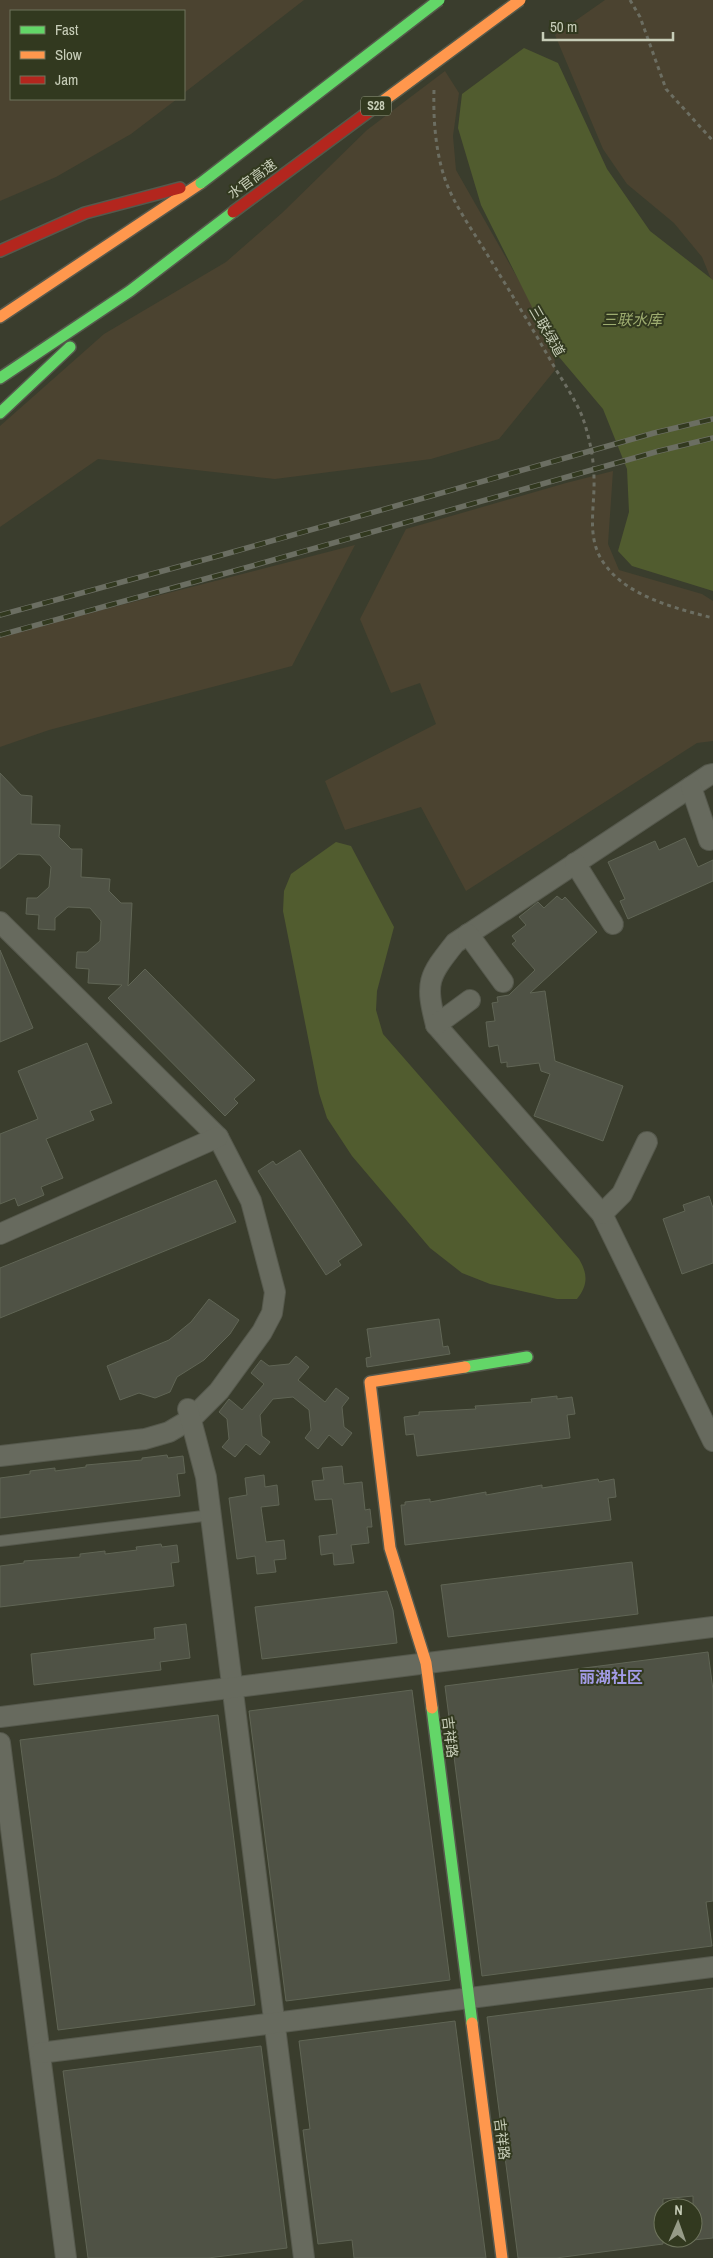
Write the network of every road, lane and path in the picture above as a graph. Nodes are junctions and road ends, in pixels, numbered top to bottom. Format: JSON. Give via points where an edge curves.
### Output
{"nodes":[{"id":1,"x":439,"y":0,"type":"edge"},
{"id":2,"x":520,"y":0,"type":"edge"},
{"id":3,"x":630,"y":0,"type":"edge"},
{"id":4,"x":434,"y":88,"type":"dead end"},
{"id":5,"x":713,"y":141,"type":"edge"},
{"id":6,"x":201,"y":183,"type":"junction"},
{"id":7,"x":0,"y":251,"type":"edge"},
{"id":8,"x":130,"y":291,"type":"junction"},
{"id":9,"x":0,"y":317,"type":"edge"},
{"id":10,"x":0,"y":378,"type":"edge"},
{"id":11,"x":0,"y":413,"type":"edge"},
{"id":12,"x":713,"y":618,"type":"edge"},
{"id":13,"x":713,"y":774,"type":"edge"},
{"id":14,"x":691,"y":787,"type":"junction"},
{"id":15,"x":710,"y":840,"type":"dead end"},
{"id":16,"x":575,"y":864,"type":"junction"},
{"id":17,"x":0,"y":922,"type":"edge"},
{"id":18,"x":613,"y":924,"type":"dead end"},
{"id":19,"x":468,"y":934,"type":"junction"},
{"id":20,"x":503,"y":982,"type":"dead end"},
{"id":21,"x":470,"y":1000,"type":"dead end"},
{"id":22,"x":436,"y":1025,"type":"junction"},
{"id":23,"x":218,"y":1137,"type":"junction"},
{"id":24,"x":647,"y":1142,"type":"dead end"},
{"id":25,"x":602,"y":1214,"type":"junction"},
{"id":26,"x":0,"y":1234,"type":"edge"},
{"id":27,"x":527,"y":1357,"type":"dead end"},
{"id":28,"x":189,"y":1414,"type":"junction"},
{"id":29,"x":713,"y":1441,"type":"edge"},
{"id":30,"x":0,"y":1456,"type":"edge"},
{"id":31,"x":211,"y":1516,"type":"junction"},
{"id":32,"x":0,"y":1541,"type":"edge"},
{"id":33,"x":713,"y":1627,"type":"edge"},
{"id":34,"x":426,"y":1663,"type":"junction"},
{"id":35,"x":232,"y":1688,"type":"junction"},
{"id":36,"x":0,"y":1717,"type":"edge"},
{"id":37,"x":0,"y":1743,"type":"edge"},
{"id":38,"x":713,"y":1967,"type":"edge"},
{"id":39,"x":469,"y":1998,"type":"junction"},
{"id":40,"x":274,"y":2023,"type":"junction"},
{"id":41,"x":40,"y":2053,"type":"junction"},
{"id":42,"x":66,"y":2258,"type":"edge"},
{"id":43,"x":304,"y":2258,"type":"edge"},
{"id":44,"x":502,"y":2258,"type":"edge"}],
"edges":[{"from":1,"to":6,"type":"main road","name":"水官高速","bridge":true},
{"from":2,"to":8,"type":"main road","name":"水官高速","number":"S28","bridge":true},
{"from":3,"to":5,"type":"path","via":[[640,17],[666,89]]},
{"from":4,"to":12,"type":"path","name":"三联绿道","via":[[438,139],[448,186],[582,415],[590,442],[594,478],[591,519],[595,548],[606,567],[631,588],[670,608]]},
{"from":6,"to":7,"type":"main road","via":[[85,213]]},
{"from":6,"to":9,"type":"main road","name":"水官高速"},
{"from":8,"to":10,"type":"main road","name":"水官高速","number":"S28"},
{"from":8,"to":11,"type":"main road"},
{"from":13,"to":14,"type":"street"},
{"from":14,"to":15,"type":"street"},
{"from":14,"to":16,"type":"street"},
{"from":16,"to":18,"type":"street"},
{"from":16,"to":19,"type":"street"},
{"from":17,"to":23,"type":"street"},
{"from":19,"to":20,"type":"street"},
{"from":19,"to":22,"type":"street","via":[[455,943],[434,969],[429,995]]},
{"from":21,"to":22,"type":"street"},
{"from":22,"to":25,"type":"street"},
{"from":23,"to":26,"type":"street"},
{"from":23,"to":28,"type":"street","via":[[252,1201],[275,1292],[272,1313],[262,1332],[219,1391]]},
{"from":24,"to":25,"type":"street","via":[[622,1194]]},
{"from":25,"to":29,"type":"street"},
{"from":27,"to":34,"type":"main road","name":"吉祥路","via":[[370,1382],[390,1548]]},
{"from":28,"to":30,"type":"street","via":[[169,1432],[145,1439]]},
{"from":28,"to":31,"type":"street","via":[[206,1476]]},
{"from":31,"to":32,"type":"lane"},
{"from":31,"to":35,"type":"street"},
{"from":33,"to":34,"type":"street"},
{"from":34,"to":35,"type":"street"},
{"from":34,"to":39,"type":"main road","name":"吉祥路"},
{"from":35,"to":36,"type":"street"},
{"from":35,"to":40,"type":"street"},
{"from":37,"to":41,"type":"street"},
{"from":38,"to":39,"type":"street"},
{"from":39,"to":40,"type":"street"},
{"from":39,"to":44,"type":"main road","name":"吉祥路"},
{"from":40,"to":41,"type":"street"},
{"from":40,"to":43,"type":"street"},
{"from":41,"to":42,"type":"street"}]}
